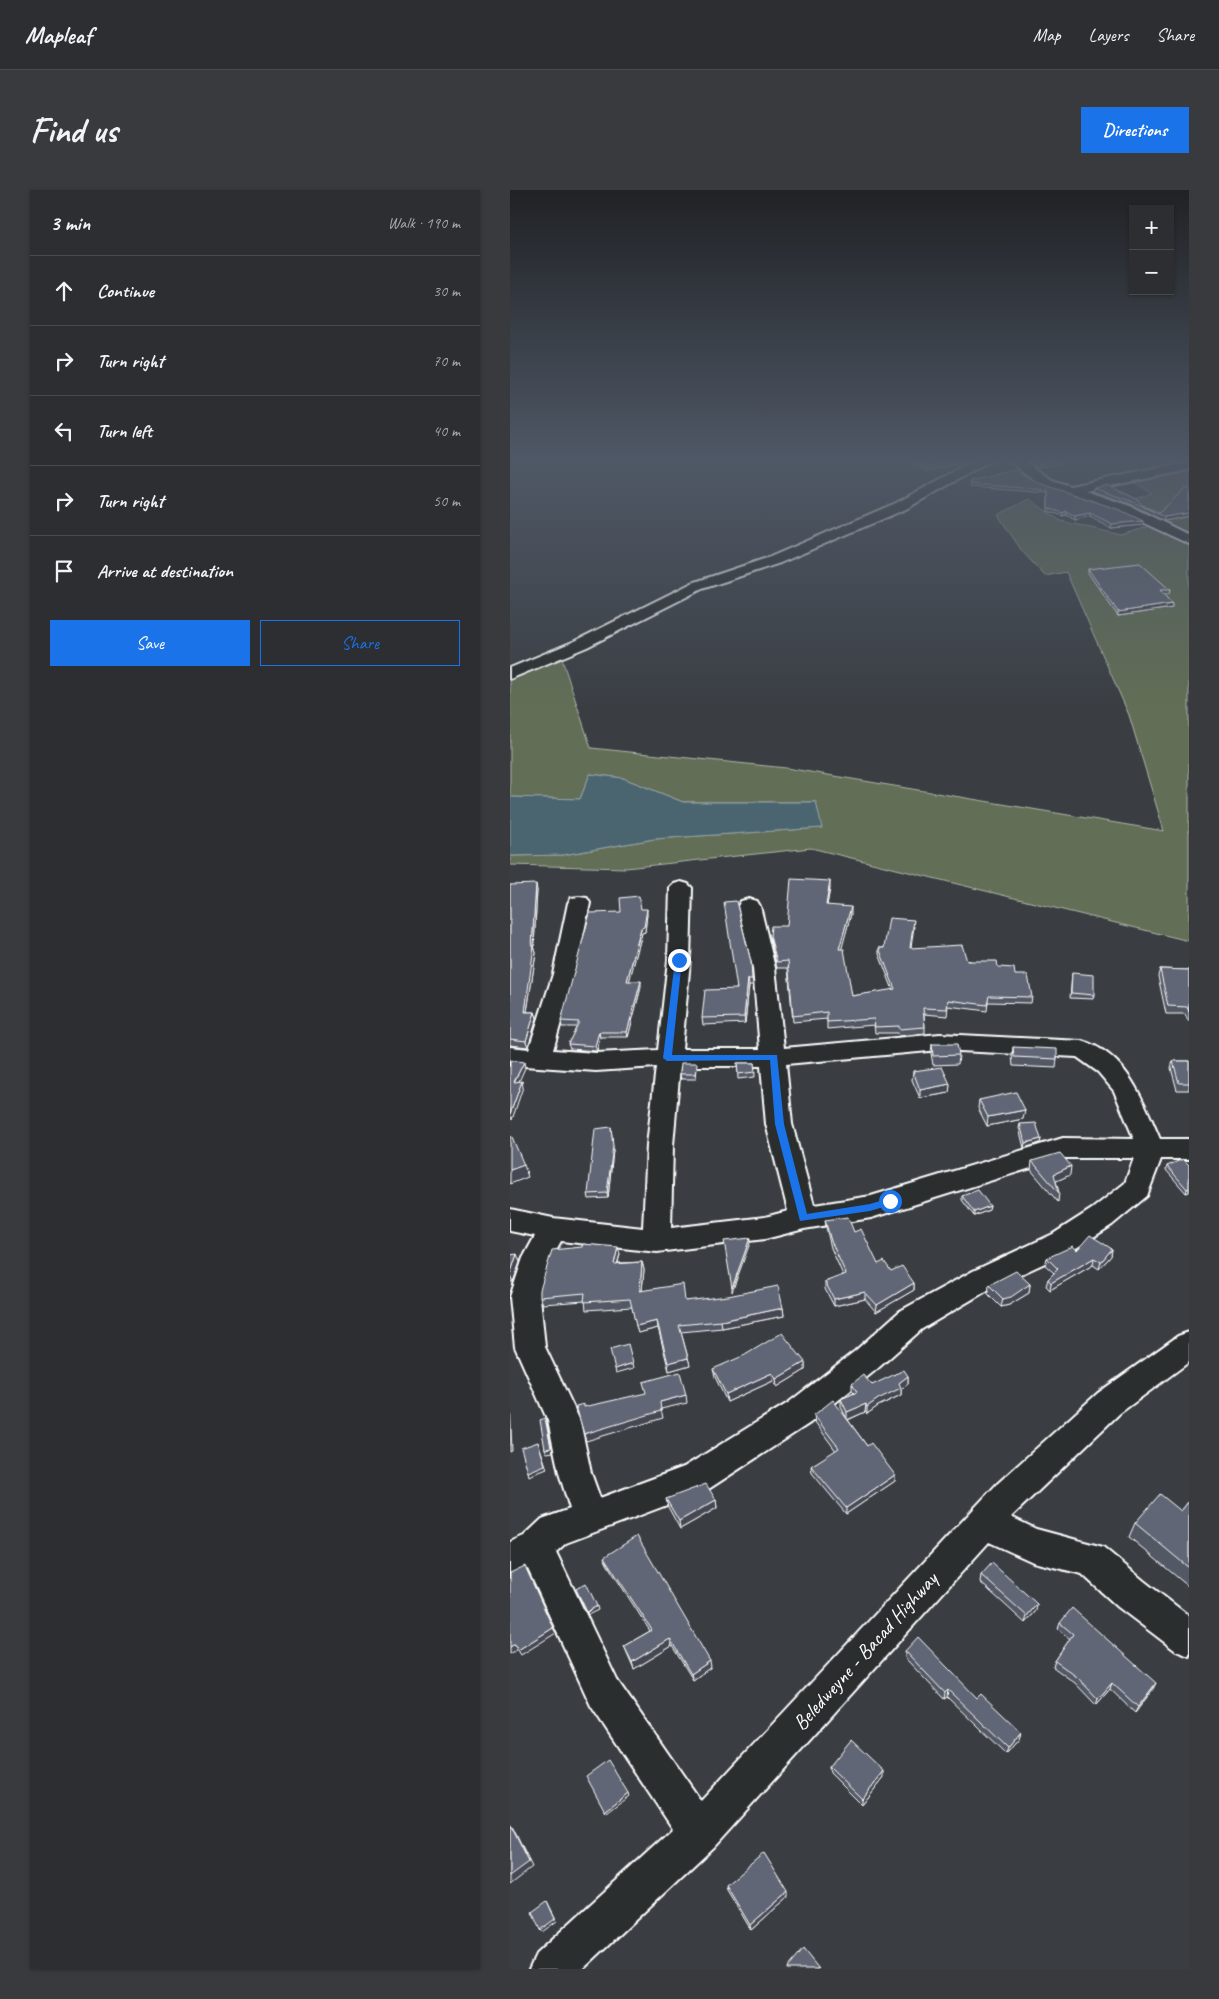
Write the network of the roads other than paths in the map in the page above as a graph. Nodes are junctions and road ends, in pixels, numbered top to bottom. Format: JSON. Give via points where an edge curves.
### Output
{"nodes":[{"id":1,"x":815,"y":543,"type":"edge"},
{"id":2,"x":510,"y":674,"type":"edge"},
{"id":3,"x":681,"y":888,"type":"dead end"},
{"id":4,"x":579,"y":903,"type":"dead end"},
{"id":5,"x":749,"y":906,"type":"dead end"},
{"id":6,"x":510,"y":1056,"type":"edge"},
{"id":7,"x":774,"y":1057,"type":"junction"},
{"id":8,"x":539,"y":1058,"type":"junction"},
{"id":9,"x":667,"y":1058,"type":"junction"},
{"id":10,"x":1151,"y":1148,"type":"junction"},
{"id":11,"x":1189,"y":1149,"type":"edge"},
{"id":12,"x":804,"y":1218,"type":"junction"},
{"id":13,"x":510,"y":1220,"type":"edge"},
{"id":14,"x":553,"y":1229,"type":"junction"},
{"id":15,"x":657,"y":1242,"type":"junction"},
{"id":16,"x":1189,"y":1345,"type":"edge"},
{"id":17,"x":520,"y":1348,"type":"edge"},
{"id":18,"x":590,"y":1517,"type":"junction"},
{"id":19,"x":983,"y":1522,"type":"junction"},
{"id":20,"x":523,"y":1554,"type":"edge"},
{"id":21,"x":1189,"y":1638,"type":"edge"},
{"id":22,"x":699,"y":1833,"type":"junction"},
{"id":23,"x":551,"y":1969,"type":"edge"}],
"edges":[{"from":1,"to":2,"type":"street","via":[[697,586],[581,644]]},
{"from":3,"to":9,"type":"street","via":[[679,960]]},
{"from":4,"to":8,"type":"street","via":[[564,974]]},
{"from":5,"to":7,"type":"street","via":[[764,968]]},
{"from":6,"to":8,"type":"street"},
{"from":7,"to":9,"type":"street"},
{"from":7,"to":10,"type":"street","via":[[940,1042],[1082,1049],[1107,1066],[1125,1087]]},
{"from":7,"to":12,"type":"street","via":[[779,1124]]},
{"from":8,"to":9,"type":"street","via":[[596,1062]]},
{"from":9,"to":15,"type":"street"},
{"from":10,"to":11,"type":"street"},
{"from":10,"to":12,"type":"street","via":[[1063,1148],[870,1207]]},
{"from":10,"to":18,"type":"street","via":[[1136,1189],[1102,1217],[1063,1242],[983,1279],[911,1320],[799,1413],[695,1479]]},
{"from":12,"to":15,"type":"street","via":[[765,1228]]},
{"from":13,"to":14,"type":"street"},
{"from":14,"to":15,"type":"street"},
{"from":14,"to":17,"type":"street","via":[[537,1258],[525,1297]]},
{"from":16,"to":19,"type":"street","name":"Beledweyne - Bacad Highway","via":[[1109,1403]]},
{"from":17,"to":18,"type":"street","via":[[564,1421],[575,1473]]},
{"from":18,"to":20,"type":"street","via":[[554,1531]]},
{"from":19,"to":21,"type":"street","via":[[1033,1545],[1090,1559]]},
{"from":19,"to":22,"type":"street","name":"Beledweyne - Bacad Highway"},
{"from":20,"to":22,"type":"street","via":[[604,1694]]},
{"from":22,"to":23,"type":"street","name":"Beledweyne - Bacad Highway"}]}
